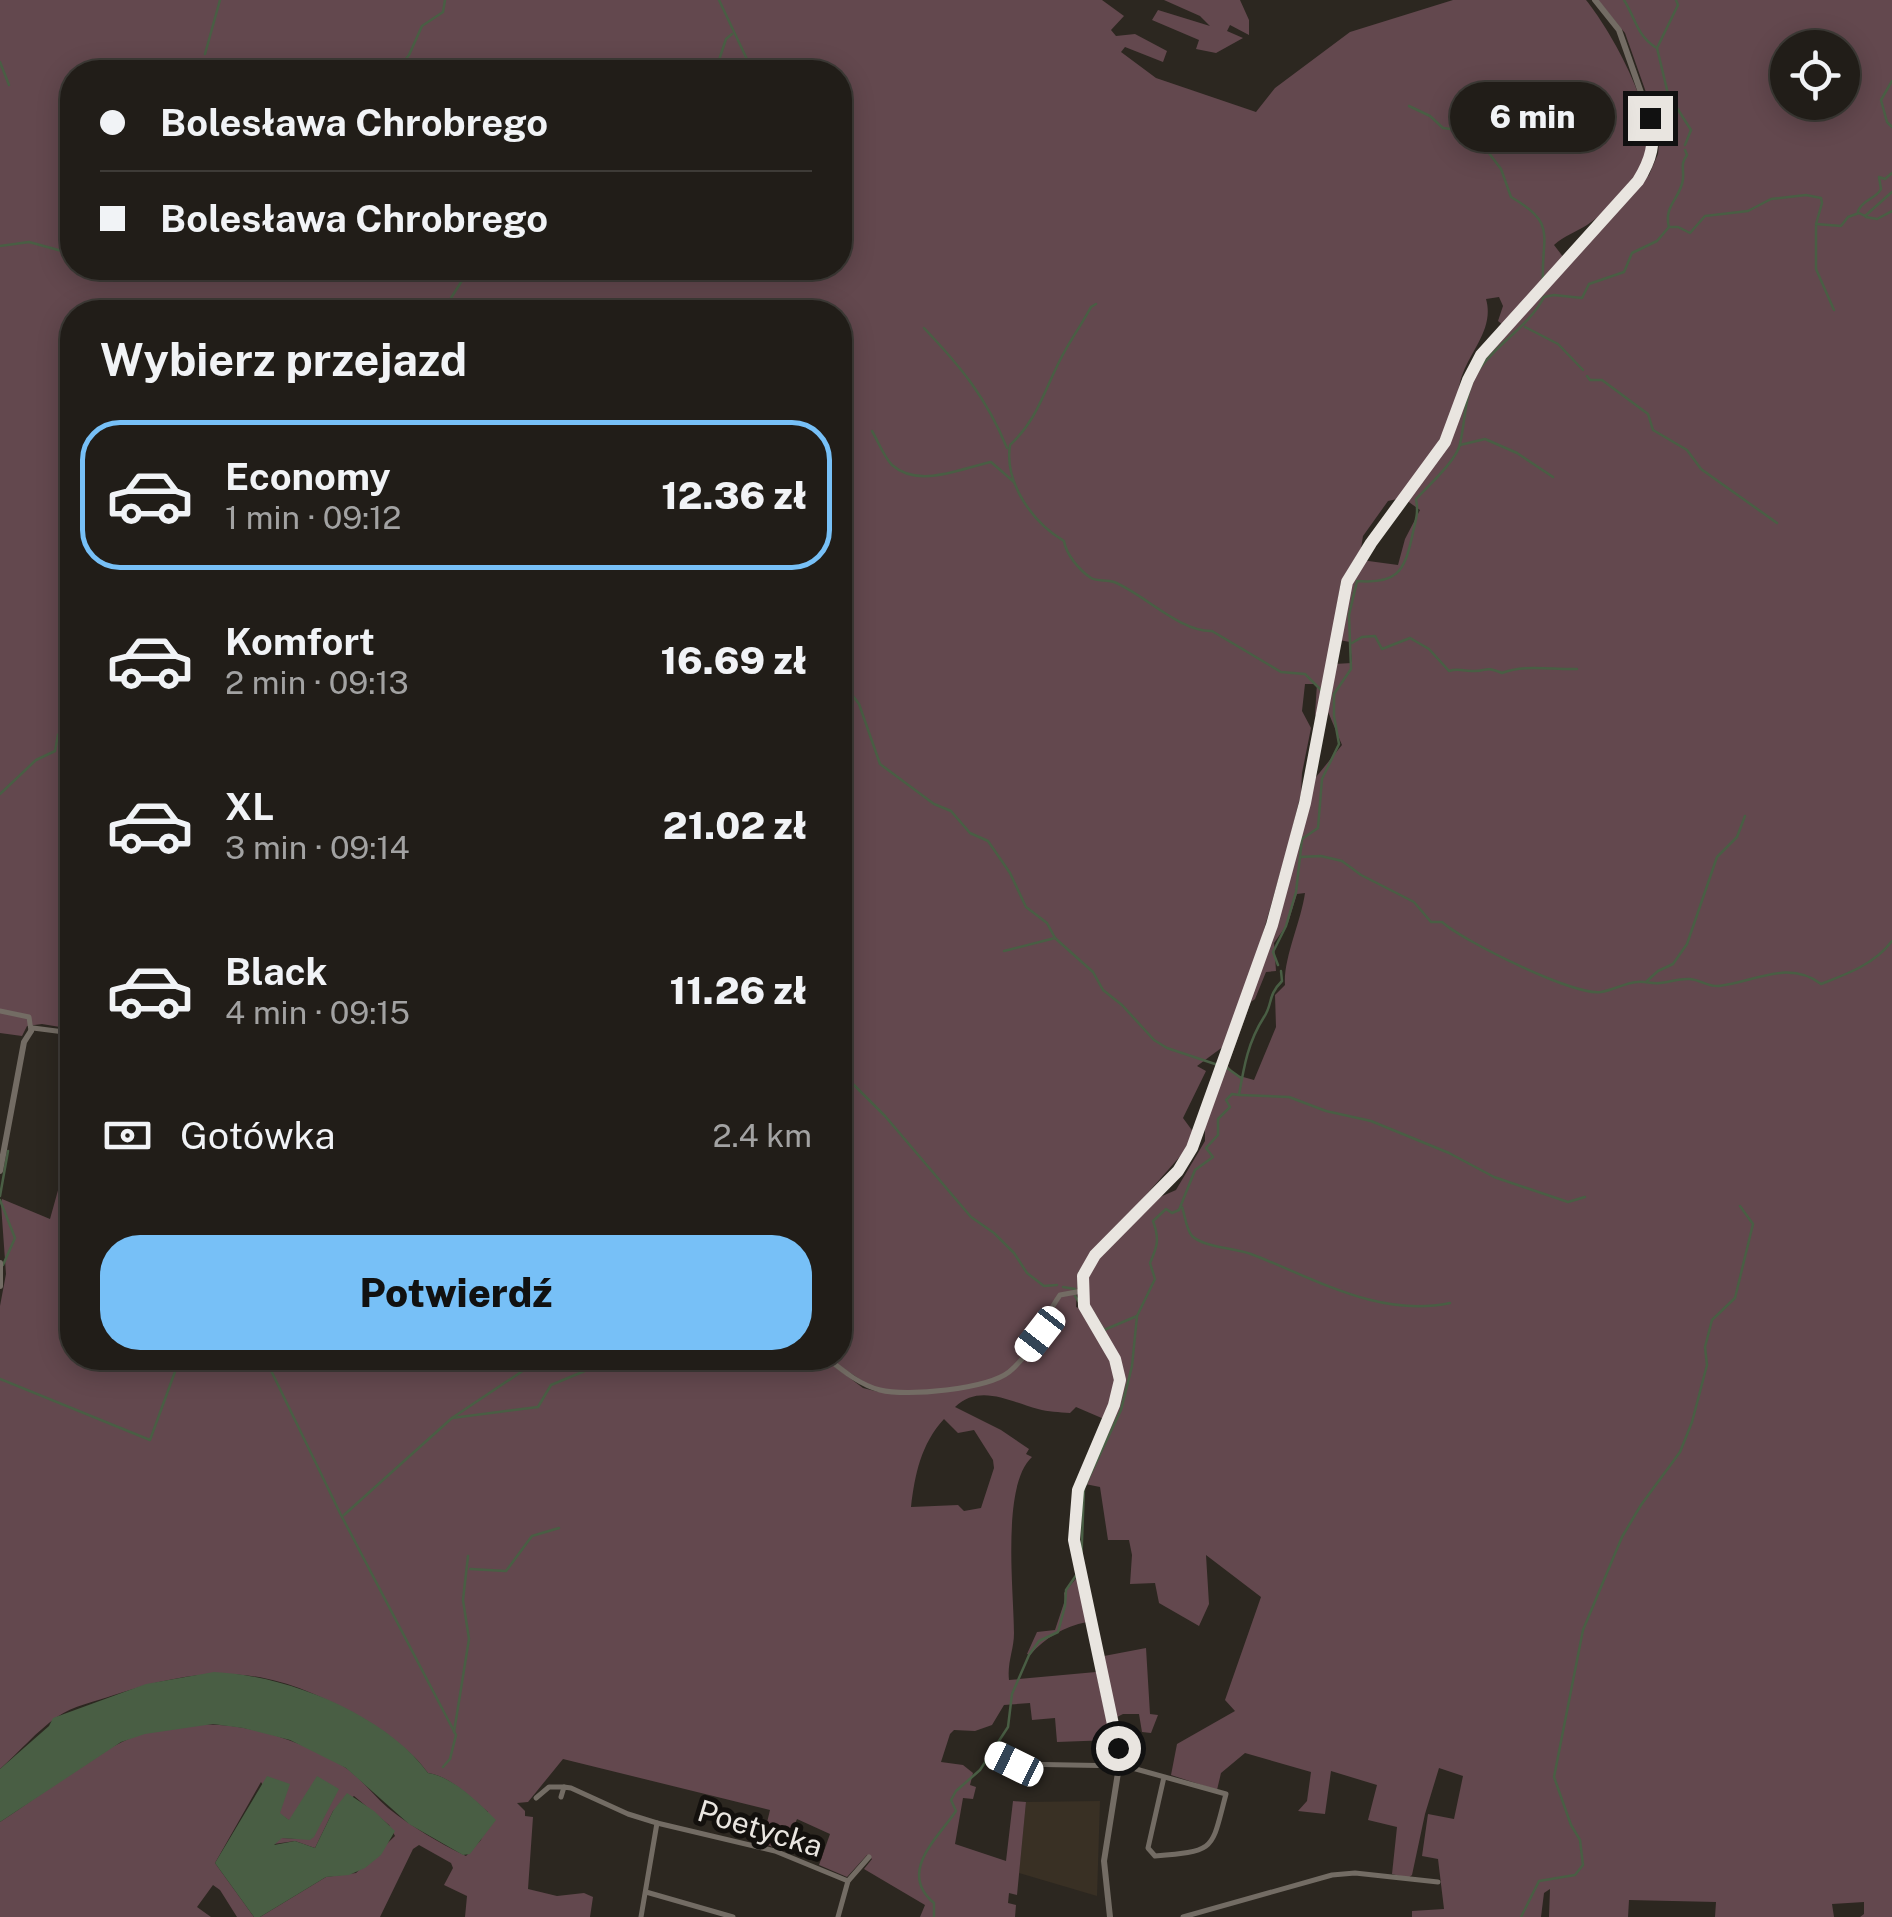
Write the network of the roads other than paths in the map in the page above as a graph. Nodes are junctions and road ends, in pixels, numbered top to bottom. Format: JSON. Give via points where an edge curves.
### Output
{"nodes":[{"id":1,"x":1596,"y":0,"type":"edge"},
{"id":2,"x":0,"y":1011,"type":"edge"},
{"id":3,"x":30,"y":1031,"type":"junction"},
{"id":4,"x":60,"y":1031,"type":"edge"},
{"id":5,"x":0,"y":1171,"type":"edge"},
{"id":6,"x":0,"y":1262,"type":"edge"},
{"id":7,"x":0,"y":1286,"type":"edge"},
{"id":8,"x":1082,"y":1291,"type":"junction"},
{"id":9,"x":845,"y":1370,"type":"edge"},
{"id":10,"x":991,"y":1753,"type":"dead end"},
{"id":11,"x":1120,"y":1766,"type":"junction"},
{"id":12,"x":1164,"y":1777,"type":"junction"},
{"id":13,"x":564,"y":1787,"type":"junction"},
{"id":14,"x":561,"y":1796,"type":"dead end"},
{"id":15,"x":536,"y":1798,"type":"dead end"},
{"id":16,"x":657,"y":1823,"type":"junction"},
{"id":17,"x":869,"y":1856,"type":"dead end"},
{"id":18,"x":848,"y":1882,"type":"junction"},
{"id":19,"x":1438,"y":1882,"type":"dead end"},
{"id":20,"x":646,"y":1892,"type":"junction"},
{"id":21,"x":704,"y":1913,"type":"edge"},
{"id":22,"x":641,"y":1917,"type":"edge"},
{"id":23,"x":733,"y":1917,"type":"edge"},
{"id":24,"x":838,"y":1917,"type":"edge"},
{"id":25,"x":1110,"y":1917,"type":"edge"},
{"id":26,"x":1183,"y":1917,"type":"edge"}],
"edges":[{"from":1,"to":8,"type":"street","via":[[1619,30],[1644,101],[1654,136],[1651,161],[1481,355],[1445,442],[1347,582],[1308,790],[1272,925],[1192,1148],[1090,1262]]},
{"from":2,"to":3,"type":"street","via":[[29,1016]]},
{"from":3,"to":4,"type":"street"},
{"from":3,"to":5,"type":"street"},
{"from":6,"to":7,"type":"street"},
{"from":8,"to":9,"type":"street","via":[[1060,1295],[1013,1369],[983,1384],[888,1391]]},
{"from":8,"to":11,"type":"street","via":[[1120,1380],[1078,1490],[1074,1540]]},
{"from":10,"to":11,"type":"street","via":[[1014,1764]]},
{"from":11,"to":12,"type":"street"},
{"from":11,"to":25,"type":"street","via":[[1104,1861]]},
{"from":12,"to":12,"type":"street","via":[[1148,1844],[1155,1856],[1210,1846],[1226,1794]]},
{"from":13,"to":14,"type":"street"},
{"from":13,"to":15,"type":"street","via":[[549,1787]]},
{"from":13,"to":16,"type":"street","name":"Poetycka"},
{"from":16,"to":18,"type":"street","name":"Poetycka","via":[[775,1851]]},
{"from":16,"to":20,"type":"street"},
{"from":17,"to":18,"type":"street"},
{"from":18,"to":24,"type":"street"},
{"from":19,"to":26,"type":"street","via":[[1332,1875]]},
{"from":20,"to":21,"type":"street"},
{"from":20,"to":22,"type":"street"},
{"from":21,"to":23,"type":"street"}]}
